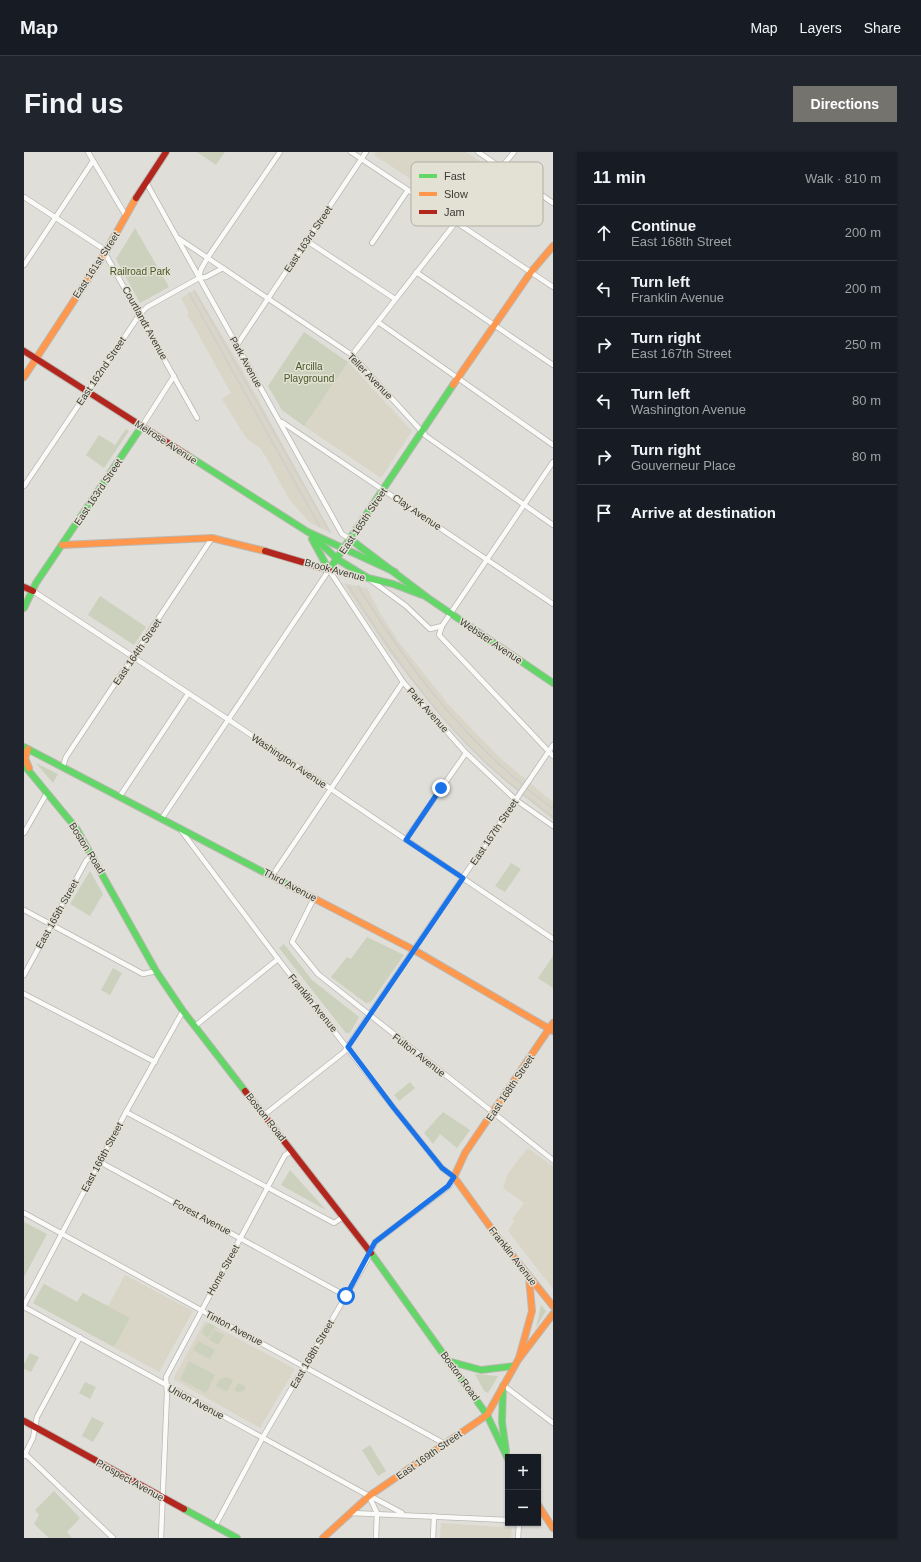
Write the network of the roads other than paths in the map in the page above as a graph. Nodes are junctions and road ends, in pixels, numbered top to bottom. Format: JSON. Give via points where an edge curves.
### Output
{"nodes":[{"id":1,"x":88,"y":152,"type":"edge"},
{"id":2,"x":166,"y":152,"type":"edge"},
{"id":3,"x":280,"y":152,"type":"edge"},
{"id":4,"x":351,"y":152,"type":"edge"},
{"id":5,"x":366,"y":152,"type":"edge"},
{"id":6,"x":478,"y":152,"type":"edge"},
{"id":7,"x":514,"y":152,"type":"edge"},
{"id":8,"x":361,"y":159,"type":"junction"},
{"id":9,"x":93,"y":161,"type":"junction"},
{"id":10,"x":493,"y":162,"type":"edge"},
{"id":11,"x":505,"y":162,"type":"edge"},
{"id":12,"x":146,"y":182,"type":"junction"},
{"id":13,"x":408,"y":190,"type":"junction"},
{"id":14,"x":411,"y":192,"type":"edge"},
{"id":15,"x":543,"y":196,"type":"edge"},
{"id":16,"x":24,"y":197,"type":"edge"},
{"id":17,"x":553,"y":203,"type":"edge"},
{"id":18,"x":126,"y":216,"type":"junction"},
{"id":19,"x":55,"y":217,"type":"junction"},
{"id":20,"x":453,"y":226,"type":"edge"},
{"id":21,"x":462,"y":226,"type":"edge"},
{"id":22,"x":178,"y":238,"type":"junction"},
{"id":23,"x":307,"y":241,"type":"junction"},
{"id":24,"x":372,"y":243,"type":"dead end"},
{"id":25,"x":553,"y":246,"type":"edge"},
{"id":26,"x":105,"y":253,"type":"junction"},
{"id":27,"x":208,"y":257,"type":"junction"},
{"id":28,"x":24,"y":265,"type":"edge"},
{"id":29,"x":223,"y":268,"type":"junction"},
{"id":30,"x":416,"y":272,"type":"junction"},
{"id":31,"x":531,"y":272,"type":"junction"},
{"id":32,"x":200,"y":278,"type":"junction"},
{"id":33,"x":553,"y":287,"type":"edge"},
{"id":34,"x":268,"y":299,"type":"junction"},
{"id":35,"x":395,"y":299,"type":"junction"},
{"id":36,"x":140,"y":314,"type":"junction"},
{"id":37,"x":378,"y":322,"type":"junction"},
{"id":38,"x":494,"y":325,"type":"junction"},
{"id":39,"x":237,"y":345,"type":"junction"},
{"id":40,"x":24,"y":351,"type":"edge"},
{"id":41,"x":352,"y":355,"type":"junction"},
{"id":42,"x":36,"y":358,"type":"junction"},
{"id":43,"x":553,"y":365,"type":"edge"},
{"id":44,"x":174,"y":376,"type":"junction"},
{"id":45,"x":24,"y":377,"type":"edge"},
{"id":46,"x":458,"y":378,"type":"junction"},
{"id":47,"x":87,"y":392,"type":"junction"},
{"id":48,"x":197,"y":418,"type":"dead end"},
{"id":49,"x":280,"y":421,"type":"junction"},
{"id":50,"x":142,"y":426,"type":"junction"},
{"id":51,"x":422,"y":431,"type":"junction"},
{"id":52,"x":553,"y":445,"type":"edge"},
{"id":53,"x":553,"y":462,"type":"edge"},
{"id":54,"x":24,"y":486,"type":"edge"},
{"id":55,"x":384,"y":490,"type":"junction"},
{"id":56,"x":524,"y":505,"type":"junction"},
{"id":57,"x":553,"y":525,"type":"edge"},
{"id":58,"x":308,"y":532,"type":"junction"},
{"id":59,"x":212,"y":538,"type":"junction"},
{"id":60,"x":350,"y":538,"type":"junction"},
{"id":61,"x":62,"y":545,"type":"junction"},
{"id":62,"x":344,"y":548,"type":"junction"},
{"id":63,"x":338,"y":559,"type":"junction"},
{"id":64,"x":487,"y":559,"type":"junction"},
{"id":65,"x":329,"y":570,"type":"junction"},
{"id":66,"x":395,"y":572,"type":"junction"},
{"id":67,"x":368,"y":578,"type":"junction"},
{"id":68,"x":24,"y":587,"type":"edge"},
{"id":69,"x":33,"y":591,"type":"junction"},
{"id":70,"x":428,"y":598,"type":"junction"},
{"id":71,"x":553,"y":604,"type":"edge"},
{"id":72,"x":24,"y":608,"type":"edge"},
{"id":73,"x":450,"y":613,"type":"junction"},
{"id":74,"x":442,"y":626,"type":"junction"},
{"id":75,"x":133,"y":658,"type":"junction"},
{"id":76,"x":402,"y":682,"type":"junction"},
{"id":77,"x":553,"y":683,"type":"edge"},
{"id":78,"x":188,"y":694,"type":"junction"},
{"id":79,"x":229,"y":720,"type":"junction"},
{"id":80,"x":553,"y":745,"type":"edge"},
{"id":81,"x":26,"y":748,"type":"edge"},
{"id":82,"x":548,"y":752,"type":"junction"},
{"id":83,"x":466,"y":753,"type":"junction"},
{"id":84,"x":553,"y":756,"type":"edge"},
{"id":85,"x":24,"y":764,"type":"edge"},
{"id":86,"x":62,"y":766,"type":"junction"},
{"id":87,"x":30,"y":772,"type":"junction"},
{"id":88,"x":330,"y":789,"type":"junction"},
{"id":89,"x":47,"y":793,"type":"junction"},
{"id":90,"x":120,"y":796,"type":"junction"},
{"id":91,"x":516,"y":800,"type":"junction"},
{"id":92,"x":162,"y":818,"type":"junction"},
{"id":93,"x":553,"y":826,"type":"edge"},
{"id":94,"x":179,"y":828,"type":"junction"},
{"id":95,"x":24,"y":833,"type":"edge"},
{"id":96,"x":406,"y":840,"type":"junction"},
{"id":97,"x":93,"y":855,"type":"junction"},
{"id":98,"x":272,"y":876,"type":"junction"},
{"id":99,"x":463,"y":878,"type":"junction"},
{"id":100,"x":314,"y":898,"type":"junction"},
{"id":101,"x":24,"y":910,"type":"edge"},
{"id":102,"x":51,"y":925,"type":"junction"},
{"id":103,"x":553,"y":939,"type":"edge"},
{"id":104,"x":414,"y":950,"type":"junction"},
{"id":105,"x":278,"y":960,"type":"junction"},
{"id":106,"x":156,"y":971,"type":"junction"},
{"id":107,"x":24,"y":975,"type":"edge"},
{"id":108,"x":24,"y":994,"type":"edge"},
{"id":109,"x":183,"y":1011,"type":"junction"},
{"id":110,"x":369,"y":1015,"type":"junction"},
{"id":111,"x":195,"y":1026,"type":"junction"},
{"id":112,"x":552,"y":1028,"type":"edge"},
{"id":113,"x":348,"y":1047,"type":"junction"},
{"id":114,"x":155,"y":1062,"type":"junction"},
{"id":115,"x":126,"y":1112,"type":"junction"},
{"id":116,"x":492,"y":1112,"type":"junction"},
{"id":117,"x":264,"y":1115,"type":"junction"},
{"id":118,"x":292,"y":1151,"type":"junction"},
{"id":119,"x":553,"y":1160,"type":"edge"},
{"id":120,"x":100,"y":1162,"type":"junction"},
{"id":121,"x":454,"y":1177,"type":"junction"},
{"id":122,"x":268,"y":1188,"type":"junction"},
{"id":123,"x":24,"y":1213,"type":"edge"},
{"id":124,"x":343,"y":1217,"type":"junction"},
{"id":125,"x":61,"y":1235,"type":"junction"},
{"id":126,"x":240,"y":1238,"type":"junction"},
{"id":127,"x":371,"y":1253,"type":"junction"},
{"id":128,"x":529,"y":1276,"type":"junction"},
{"id":129,"x":346,"y":1296,"type":"junction"},
{"id":130,"x":24,"y":1306,"type":"edge"},
{"id":131,"x":553,"y":1306,"type":"edge"},
{"id":132,"x":201,"y":1310,"type":"junction"},
{"id":133,"x":553,"y":1314,"type":"edge"},
{"id":134,"x":80,"y":1338,"type":"junction"},
{"id":135,"x":518,"y":1360,"type":"junction"},
{"id":136,"x":448,"y":1361,"type":"junction"},
{"id":137,"x":514,"y":1366,"type":"junction"},
{"id":138,"x":305,"y":1367,"type":"junction"},
{"id":139,"x":165,"y":1385,"type":"junction"},
{"id":140,"x":503,"y":1385,"type":"junction"},
{"id":141,"x":487,"y":1415,"type":"junction"},
{"id":142,"x":24,"y":1421,"type":"edge"},
{"id":143,"x":553,"y":1423,"type":"edge"},
{"id":144,"x":34,"y":1426,"type":"junction"},
{"id":145,"x":263,"y":1437,"type":"junction"},
{"id":146,"x":445,"y":1444,"type":"junction"},
{"id":147,"x":24,"y":1454,"type":"edge"},
{"id":148,"x":506,"y":1454,"type":"edge"},
{"id":149,"x":507,"y":1454,"type":"edge"},
{"id":150,"x":369,"y":1496,"type":"junction"},
{"id":151,"x":161,"y":1497,"type":"junction"},
{"id":152,"x":351,"y":1512,"type":"junction"},
{"id":153,"x":541,"y":1512,"type":"edge"},
{"id":154,"x":377,"y":1513,"type":"junction"},
{"id":155,"x":403,"y":1514,"type":"junction"},
{"id":156,"x":434,"y":1516,"type":"junction"},
{"id":157,"x":505,"y":1520,"type":"edge"},
{"id":158,"x":215,"y":1526,"type":"junction"},
{"id":159,"x":519,"y":1526,"type":"edge"},
{"id":160,"x":553,"y":1528,"type":"edge"},
{"id":161,"x":113,"y":1538,"type":"edge"},
{"id":162,"x":161,"y":1538,"type":"edge"},
{"id":163,"x":237,"y":1538,"type":"edge"},
{"id":164,"x":323,"y":1538,"type":"edge"},
{"id":165,"x":376,"y":1538,"type":"edge"},
{"id":166,"x":433,"y":1538,"type":"edge"},
{"id":167,"x":518,"y":1538,"type":"edge"}],
"edges":[{"from":1,"to":9,"type":"street"},
{"from":2,"to":12,"type":"main road","name":"East 161st Street"},
{"from":3,"to":27,"type":"street"},
{"from":4,"to":8,"type":"street"},
{"from":5,"to":8,"type":"street","name":"East 163rd Street"},
{"from":6,"to":10,"type":"street"},
{"from":7,"to":11,"type":"street"},
{"from":8,"to":13,"type":"street"},
{"from":8,"to":23,"type":"street","name":"East 163rd Street"},
{"from":9,"to":18,"type":"street"},
{"from":9,"to":19,"type":"street"},
{"from":12,"to":18,"type":"main road","name":"East 161st Street"},
{"from":12,"to":22,"type":"street","name":"Park Avenue"},
{"from":13,"to":14,"type":"street"},
{"from":13,"to":24,"type":"street"},
{"from":15,"to":17,"type":"street"},
{"from":16,"to":19,"type":"street","name":"Courtlandt Avenue"},
{"from":18,"to":26,"type":"main road","name":"East 161st Street"},
{"from":19,"to":26,"type":"street","name":"Courtlandt Avenue","via":[[99,245]]},
{"from":19,"to":28,"type":"street"},
{"from":20,"to":30,"type":"street"},
{"from":21,"to":31,"type":"street"},
{"from":22,"to":27,"type":"street","name":"Teller Avenue"},
{"from":22,"to":32,"type":"street","name":"Park Avenue"},
{"from":23,"to":34,"type":"street","name":"East 163rd Street"},
{"from":23,"to":35,"type":"street"},
{"from":25,"to":31,"type":"main road","name":"East 165th Street"},
{"from":26,"to":36,"type":"street","name":"Courtlandt Avenue"},
{"from":26,"to":42,"type":"main road","name":"East 161st Street"},
{"from":27,"to":29,"type":"street","name":"Teller Avenue"},
{"from":27,"to":32,"type":"street","via":[[201,269]]},
{"from":29,"to":32,"type":"street","name":"East 162nd Street"},
{"from":29,"to":34,"type":"street","name":"Teller Avenue"},
{"from":30,"to":35,"type":"street"},
{"from":30,"to":38,"type":"street"},
{"from":31,"to":33,"type":"street"},
{"from":31,"to":38,"type":"main road","name":"East 165th Street"},
{"from":32,"to":36,"type":"street","name":"East 162nd Street","via":[[147,307]]},
{"from":32,"to":39,"type":"street","name":"Park Avenue"},
{"from":34,"to":39,"type":"street","name":"East 163rd Street"},
{"from":34,"to":41,"type":"street","name":"Teller Avenue"},
{"from":35,"to":37,"type":"street"},
{"from":36,"to":44,"type":"street","name":"Courtlandt Avenue"},
{"from":36,"to":47,"type":"street","name":"East 162nd Street"},
{"from":37,"to":41,"type":"street"},
{"from":37,"to":46,"type":"street"},
{"from":38,"to":43,"type":"street"},
{"from":38,"to":46,"type":"main road","name":"East 165th Street"},
{"from":39,"to":49,"type":"street","name":"Park Avenue"},
{"from":40,"to":42,"type":"main road","name":"Melrose Avenue"},
{"from":41,"to":51,"type":"street","name":"Teller Avenue"},
{"from":42,"to":45,"type":"main road","name":"East 161st Street"},
{"from":42,"to":47,"type":"main road","name":"Melrose Avenue"},
{"from":44,"to":48,"type":"street","name":"Courtlandt Avenue"},
{"from":44,"to":50,"type":"street","name":"East 163rd Street"},
{"from":46,"to":51,"type":"main road","name":"East 165th Street"},
{"from":46,"to":52,"type":"street"},
{"from":47,"to":50,"type":"main road","name":"Melrose Avenue"},
{"from":47,"to":54,"type":"street","name":"East 162nd Street"},
{"from":49,"to":55,"type":"street","name":"Clay Avenue"},
{"from":49,"to":60,"type":"street","name":"Park Avenue","via":[[342,534]]},
{"from":50,"to":58,"type":"main road","name":"Melrose Avenue"},
{"from":50,"to":61,"type":"main road","name":"East 163rd Street"},
{"from":51,"to":55,"type":"main road","name":"East 165th Street"},
{"from":51,"to":56,"type":"street","name":"Teller Avenue"},
{"from":53,"to":56,"type":"street"},
{"from":55,"to":60,"type":"main road","name":"East 165th Street"},
{"from":55,"to":64,"type":"street","name":"Clay Avenue"},
{"from":56,"to":57,"type":"street","name":"Teller Avenue"},
{"from":56,"to":64,"type":"street"},
{"from":58,"to":62,"type":"main road","name":"Melrose Avenue"},
{"from":58,"to":63,"type":"main road","name":"Melrose Avenue"},
{"from":58,"to":65,"type":"main road"},
{"from":59,"to":61,"type":"main road","name":"Brook Avenue"},
{"from":59,"to":65,"type":"main road","name":"Brook Avenue"},
{"from":59,"to":75,"type":"street","name":"East 164th Street"},
{"from":60,"to":62,"type":"main road","name":"East 165th Street"},
{"from":60,"to":66,"type":"main road","name":"Webster Avenue"},
{"from":61,"to":69,"type":"main road","name":"East 163rd Street"},
{"from":62,"to":63,"type":"main road","name":"East 165th Street"},
{"from":62,"to":66,"type":"main road","name":"Webster Avenue"},
{"from":63,"to":65,"type":"main road","name":"East 165th Street"},
{"from":63,"to":67,"type":"main road","name":"Webster Avenue"},
{"from":64,"to":71,"type":"street","name":"Clay Avenue"},
{"from":64,"to":73,"type":"street"},
{"from":65,"to":67,"type":"street","name":"Brook Avenue"},
{"from":65,"to":76,"type":"street","name":"Park Avenue"},
{"from":65,"to":79,"type":"street","name":"East 165th Street"},
{"from":66,"to":70,"type":"main road","name":"Webster Avenue"},
{"from":67,"to":70,"type":"main road","name":"Webster Avenue","via":[[393,584]]},
{"from":67,"to":74,"type":"street","name":"Brook Avenue","via":[[406,606],[430,628]]},
{"from":68,"to":69,"type":"main road","name":"Washington Avenue"},
{"from":69,"to":72,"type":"main road","name":"East 163rd Street"},
{"from":69,"to":75,"type":"street","name":"Washington Avenue"},
{"from":70,"to":73,"type":"main road","name":"Webster Avenue"},
{"from":73,"to":74,"type":"street"},
{"from":73,"to":77,"type":"main road","name":"Webster Avenue"},
{"from":74,"to":82,"type":"street","via":[[440,638]]},
{"from":75,"to":78,"type":"street","name":"Washington Avenue"},
{"from":75,"to":86,"type":"street","name":"East 164th Street"},
{"from":76,"to":83,"type":"street","name":"Park Avenue"},
{"from":76,"to":88,"type":"street"},
{"from":78,"to":79,"type":"street","name":"Washington Avenue"},
{"from":78,"to":90,"type":"street"},
{"from":79,"to":88,"type":"street","name":"Washington Avenue"},
{"from":79,"to":92,"type":"street","name":"East 165th Street"},
{"from":80,"to":82,"type":"street","name":"East 167th Street"},
{"from":81,"to":86,"type":"main road","name":"Third Avenue"},
{"from":81,"to":87,"type":"main road","name":"Boston Road","via":[[25,758]]},
{"from":82,"to":84,"type":"street"},
{"from":82,"to":91,"type":"street","name":"East 167th Street","bridge":true},
{"from":83,"to":91,"type":"street","name":"Park Avenue"},
{"from":83,"to":96,"type":"street"},
{"from":85,"to":87,"type":"main road","name":"Boston Road"},
{"from":86,"to":90,"type":"main road","name":"Third Avenue"},
{"from":87,"to":89,"type":"main road","name":"Boston Road"},
{"from":88,"to":96,"type":"street","name":"Washington Avenue"},
{"from":88,"to":98,"type":"street"},
{"from":89,"to":95,"type":"street"},
{"from":89,"to":97,"type":"main road","name":"Boston Road","via":[[76,828]]},
{"from":90,"to":92,"type":"main road","name":"Third Avenue"},
{"from":91,"to":93,"type":"street","name":"Park Avenue"},
{"from":91,"to":99,"type":"street","name":"East 167th Street"},
{"from":92,"to":94,"type":"main road","name":"Third Avenue"},
{"from":94,"to":98,"type":"main road","name":"Third Avenue"},
{"from":94,"to":105,"type":"street","name":"Franklin Avenue"},
{"from":96,"to":99,"type":"street","name":"Washington Avenue"},
{"from":97,"to":102,"type":"street","name":"East 165th Street","via":[[86,861]]},
{"from":97,"to":106,"type":"main road","name":"Boston Road"},
{"from":98,"to":100,"type":"main road","name":"Third Avenue"},
{"from":99,"to":103,"type":"street","name":"Washington Avenue"},
{"from":99,"to":104,"type":"street","name":"East 167th Street"},
{"from":100,"to":104,"type":"main road","name":"Third Avenue"},
{"from":100,"to":110,"type":"street","name":"Fulton Avenue","via":[[292,942],[318,974]]},
{"from":101,"to":102,"type":"street"},
{"from":102,"to":106,"type":"street","via":[[143,974]]},
{"from":102,"to":107,"type":"street","name":"East 165th Street"},
{"from":104,"to":110,"type":"street","name":"East 167th Street"},
{"from":104,"to":112,"type":"main road","name":"Third Avenue"},
{"from":105,"to":111,"type":"street"},
{"from":105,"to":113,"type":"street","name":"Franklin Avenue"},
{"from":106,"to":109,"type":"main road","name":"Boston Road"},
{"from":108,"to":114,"type":"street"},
{"from":109,"to":111,"type":"main road","name":"Boston Road"},
{"from":109,"to":114,"type":"street","name":"East 166th Street"},
{"from":110,"to":113,"type":"street","name":"East 167th Street"},
{"from":110,"to":116,"type":"street","name":"Fulton Avenue"},
{"from":111,"to":117,"type":"main road","name":"Boston Road"},
{"from":112,"to":116,"type":"main road","name":"East 168th Street"},
{"from":113,"to":117,"type":"street","name":"East 167th Street"},
{"from":113,"to":121,"type":"street","name":"Franklin Avenue","via":[[432,1156]]},
{"from":114,"to":115,"type":"street","name":"East 166th Street"},
{"from":115,"to":120,"type":"street","name":"East 166th Street"},
{"from":115,"to":122,"type":"street"},
{"from":116,"to":119,"type":"street","name":"Fulton Avenue"},
{"from":116,"to":121,"type":"main road","name":"East 168th Street","via":[[465,1153]]},
{"from":117,"to":118,"type":"main road","name":"Boston Road"},
{"from":118,"to":122,"type":"street","name":"Home Street","via":[[285,1155]]},
{"from":118,"to":124,"type":"main road","name":"Boston Road"},
{"from":120,"to":125,"type":"street","name":"East 166th Street"},
{"from":120,"to":126,"type":"street","name":"Forest Avenue"},
{"from":121,"to":127,"type":"street","name":"East 168th Street","via":[[448,1186],[375,1242]]},
{"from":121,"to":128,"type":"main road","name":"Franklin Avenue"},
{"from":122,"to":124,"type":"street","via":[[334,1223]]},
{"from":122,"to":126,"type":"street","name":"Home Street"},
{"from":123,"to":125,"type":"street","name":"Tinton Avenue"},
{"from":124,"to":127,"type":"main road","name":"Boston Road"},
{"from":125,"to":130,"type":"street","name":"East 166th Street"},
{"from":125,"to":132,"type":"street","name":"Tinton Avenue"},
{"from":126,"to":129,"type":"street","name":"Forest Avenue"},
{"from":126,"to":132,"type":"street","name":"Home Street"},
{"from":127,"to":129,"type":"street","name":"East 168th Street"},
{"from":127,"to":136,"type":"main road","name":"Boston Road"},
{"from":128,"to":131,"type":"main road","name":"Franklin Avenue"},
{"from":128,"to":135,"type":"main road","name":"East 169th Street","via":[[534,1311]]},
{"from":129,"to":138,"type":"street","name":"East 168th Street"},
{"from":130,"to":134,"type":"street","name":"Union Avenue"},
{"from":132,"to":138,"type":"street","name":"Tinton Avenue"},
{"from":132,"to":139,"type":"street","name":"Home Street","via":[[166,1377]]},
{"from":133,"to":135,"type":"main road","name":"East 169th Street"},
{"from":134,"to":139,"type":"street","name":"Union Avenue"},
{"from":134,"to":144,"type":"street"},
{"from":135,"to":137,"type":"main road","name":"East 169th Street"},
{"from":136,"to":137,"type":"main road","via":[[479,1372]]},
{"from":136,"to":141,"type":"main road","name":"Boston Road"},
{"from":137,"to":140,"type":"main road","name":"East 169th Street"},
{"from":138,"to":145,"type":"street","name":"East 168th Street"},
{"from":138,"to":146,"type":"street","name":"Tinton Avenue"},
{"from":139,"to":145,"type":"street","name":"Union Avenue"},
{"from":139,"to":151,"type":"street","name":"Home Street","via":[[167,1392]]},
{"from":140,"to":141,"type":"main road","name":"East 169th Street"},
{"from":140,"to":143,"type":"street"},
{"from":140,"to":149,"type":"main road","via":[[502,1422]]},
{"from":141,"to":146,"type":"main road","name":"East 169th Street"},
{"from":141,"to":148,"type":"main road","name":"Boston Road"},
{"from":142,"to":144,"type":"main road","name":"Prospect Avenue"},
{"from":144,"to":147,"type":"street","via":[[33,1438]]},
{"from":144,"to":151,"type":"main road","name":"Prospect Avenue"},
{"from":145,"to":150,"type":"street","name":"Union Avenue"},
{"from":145,"to":158,"type":"street","name":"East 168th Street"},
{"from":146,"to":150,"type":"main road","name":"East 169th Street"},
{"from":147,"to":161,"type":"street"},
{"from":150,"to":152,"type":"main road","name":"East 169th Street"},
{"from":150,"to":154,"type":"street"},
{"from":150,"to":155,"type":"street","name":"Union Avenue"},
{"from":151,"to":158,"type":"main road","name":"Prospect Avenue"},
{"from":151,"to":162,"type":"street","name":"Home Street"},
{"from":152,"to":154,"type":"street","name":"Union Avenue"},
{"from":152,"to":164,"type":"main road","name":"East 169th Street"},
{"from":153,"to":160,"type":"main road"},
{"from":154,"to":155,"type":"street","name":"Union Avenue"},
{"from":154,"to":165,"type":"street"},
{"from":155,"to":156,"type":"street","name":"Union Avenue"},
{"from":156,"to":157,"type":"street","name":"Union Avenue"},
{"from":156,"to":166,"type":"street"},
{"from":158,"to":163,"type":"main road","name":"Prospect Avenue"},
{"from":159,"to":167,"type":"street"}]}
